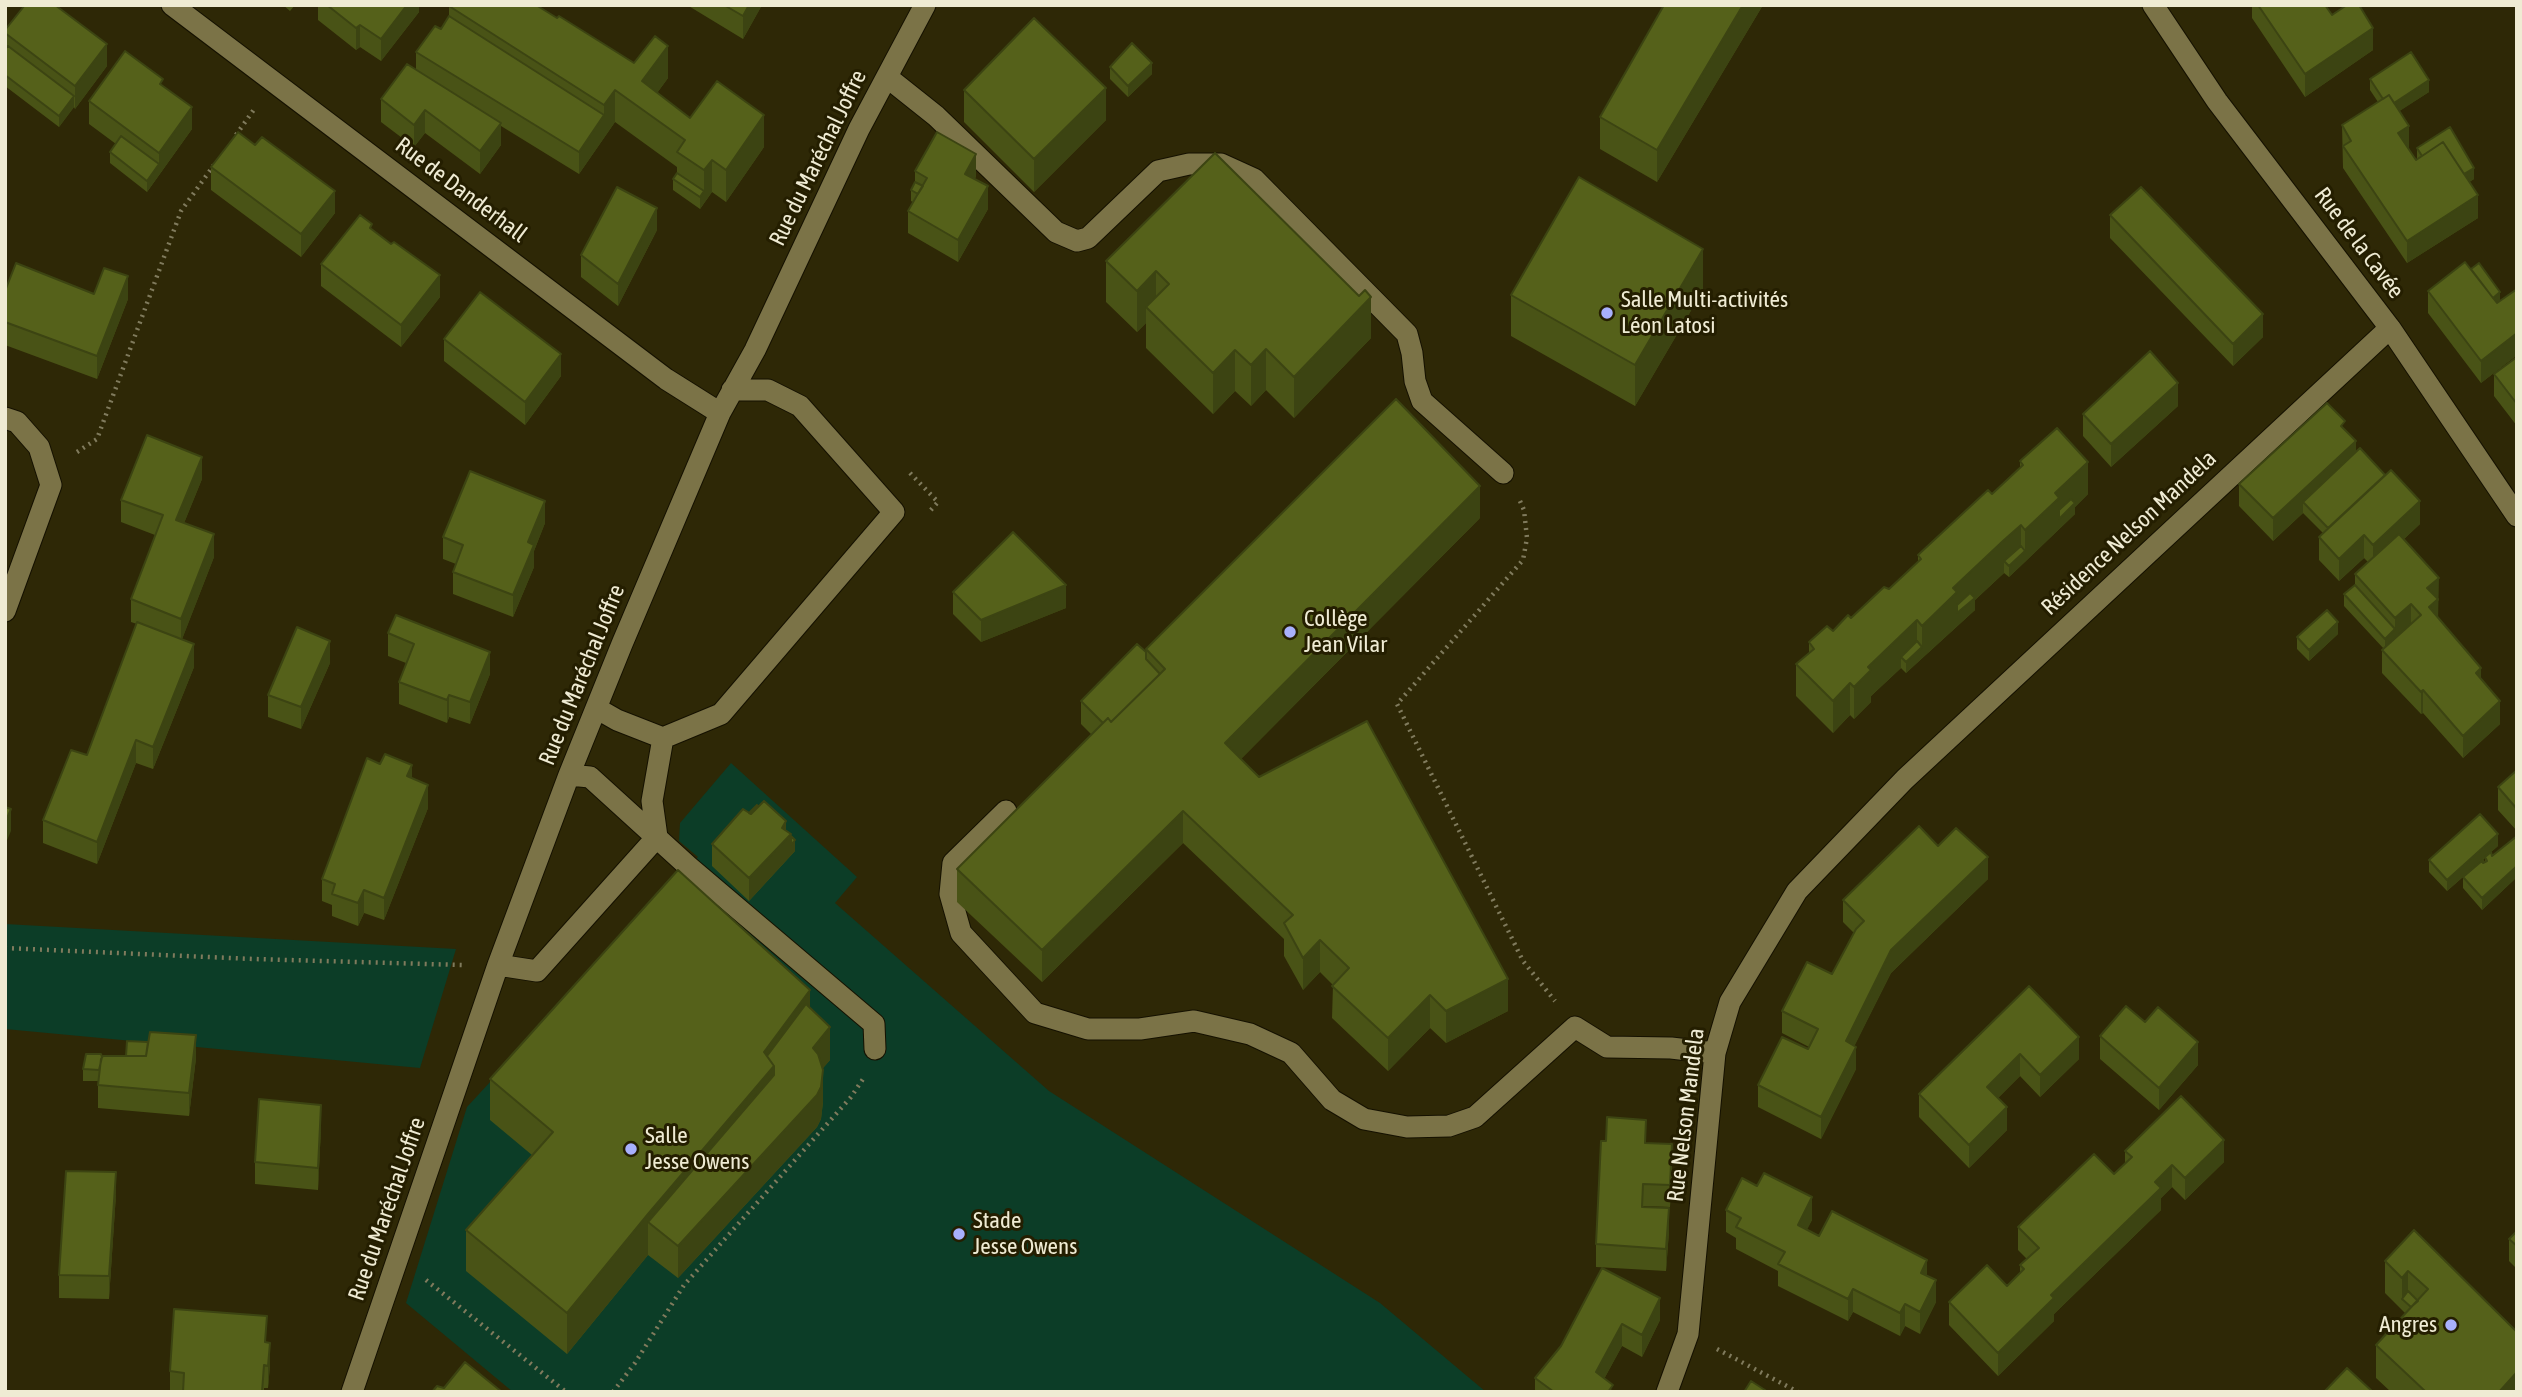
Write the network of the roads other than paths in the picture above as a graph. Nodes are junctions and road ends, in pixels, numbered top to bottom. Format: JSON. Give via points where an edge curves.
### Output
{"nodes":[{"id":1,"x":172,"y":5,"type":"edge"},
{"id":2,"x":925,"y":5,"type":"edge"},
{"id":3,"x":2153,"y":5,"type":"edge"},
{"id":4,"x":887,"y":77,"type":"junction"},
{"id":5,"x":2390,"y":328,"type":"junction"},
{"id":6,"x":732,"y":390,"type":"junction"},
{"id":7,"x":720,"y":413,"type":"junction"},
{"id":8,"x":5,"y":418,"type":"edge"},
{"id":9,"x":1503,"y":473,"type":"road end"},
{"id":10,"x":2517,"y":516,"type":"edge"},
{"id":11,"x":5,"y":611,"type":"edge"},
{"id":12,"x":596,"y":708,"type":"junction"},
{"id":13,"x":663,"y":738,"type":"junction"},
{"id":14,"x":569,"y":775,"type":"junction"},
{"id":15,"x":1905,"y":779,"type":"joint"},
{"id":16,"x":1006,"y":811,"type":"dead end"},
{"id":17,"x":657,"y":837,"type":"junction"},
{"id":18,"x":498,"y":965,"type":"junction"},
{"id":19,"x":875,"y":1049,"type":"road end"},
{"id":20,"x":1715,"y":1053,"type":"junction"},
{"id":21,"x":352,"y":1392,"type":"edge"},
{"id":22,"x":1667,"y":1392,"type":"edge"}],
"edges":[{"from":1,"to":7,"type":"street","name":"Rue de Danderhall","via":[[666,379]]},
{"from":2,"to":4,"type":"street","name":"Rue du Maréchal Joffre"},
{"from":3,"to":5,"type":"street","name":"Rue de la Cavée","via":[[2217,101]]},
{"from":4,"to":6,"type":"street","name":"Rue du Maréchal Joffre"},
{"from":4,"to":9,"type":"street","via":[[936,116],[1056,232],[1077,241],[1088,238],[1158,171],[1189,164],[1221,164],[1254,179],[1407,334],[1422,401]]},
{"from":5,"to":10,"type":"street","name":"Rue de la Cavée"},
{"from":5,"to":15,"type":"street","name":"Résidence Nelson Mandela"},
{"from":6,"to":7,"type":"street","name":"Rue du Maréchal Joffre"},
{"from":6,"to":13,"type":"street","via":[[768,390],[800,406],[894,512],[721,714]]},
{"from":7,"to":12,"type":"street","name":"Rue du Maréchal Joffre"},
{"from":8,"to":11,"type":"street","via":[[17,422],[39,447],[51,485]]},
{"from":12,"to":13,"type":"street"},
{"from":12,"to":14,"type":"street","name":"Rue du Maréchal Joffre"},
{"from":13,"to":17,"type":"street","via":[[652,801]]},
{"from":14,"to":17,"type":"street","via":[[590,777]]},
{"from":14,"to":18,"type":"street","name":"Rue du Maréchal Joffre"},
{"from":15,"to":20,"type":"street","name":"Rue Nelson Mandela","via":[[1797,891],[1730,1002]]},
{"from":16,"to":20,"type":"street","via":[[953,863],[950,894],[961,933],[1035,1013],[1088,1029],[1140,1029],[1194,1021],[1250,1034],[1291,1053],[1332,1100],[1363,1119],[1407,1127],[1449,1126],[1475,1116],[1575,1027],[1607,1047]]},
{"from":17,"to":18,"type":"street","via":[[537,971]]},
{"from":17,"to":19,"type":"street","via":[[874,1024]]},
{"from":18,"to":21,"type":"street","name":"Rue du Maréchal Joffre"},
{"from":20,"to":22,"type":"street","name":"Rue Nelson Mandela","via":[[1688,1334]]}]}
